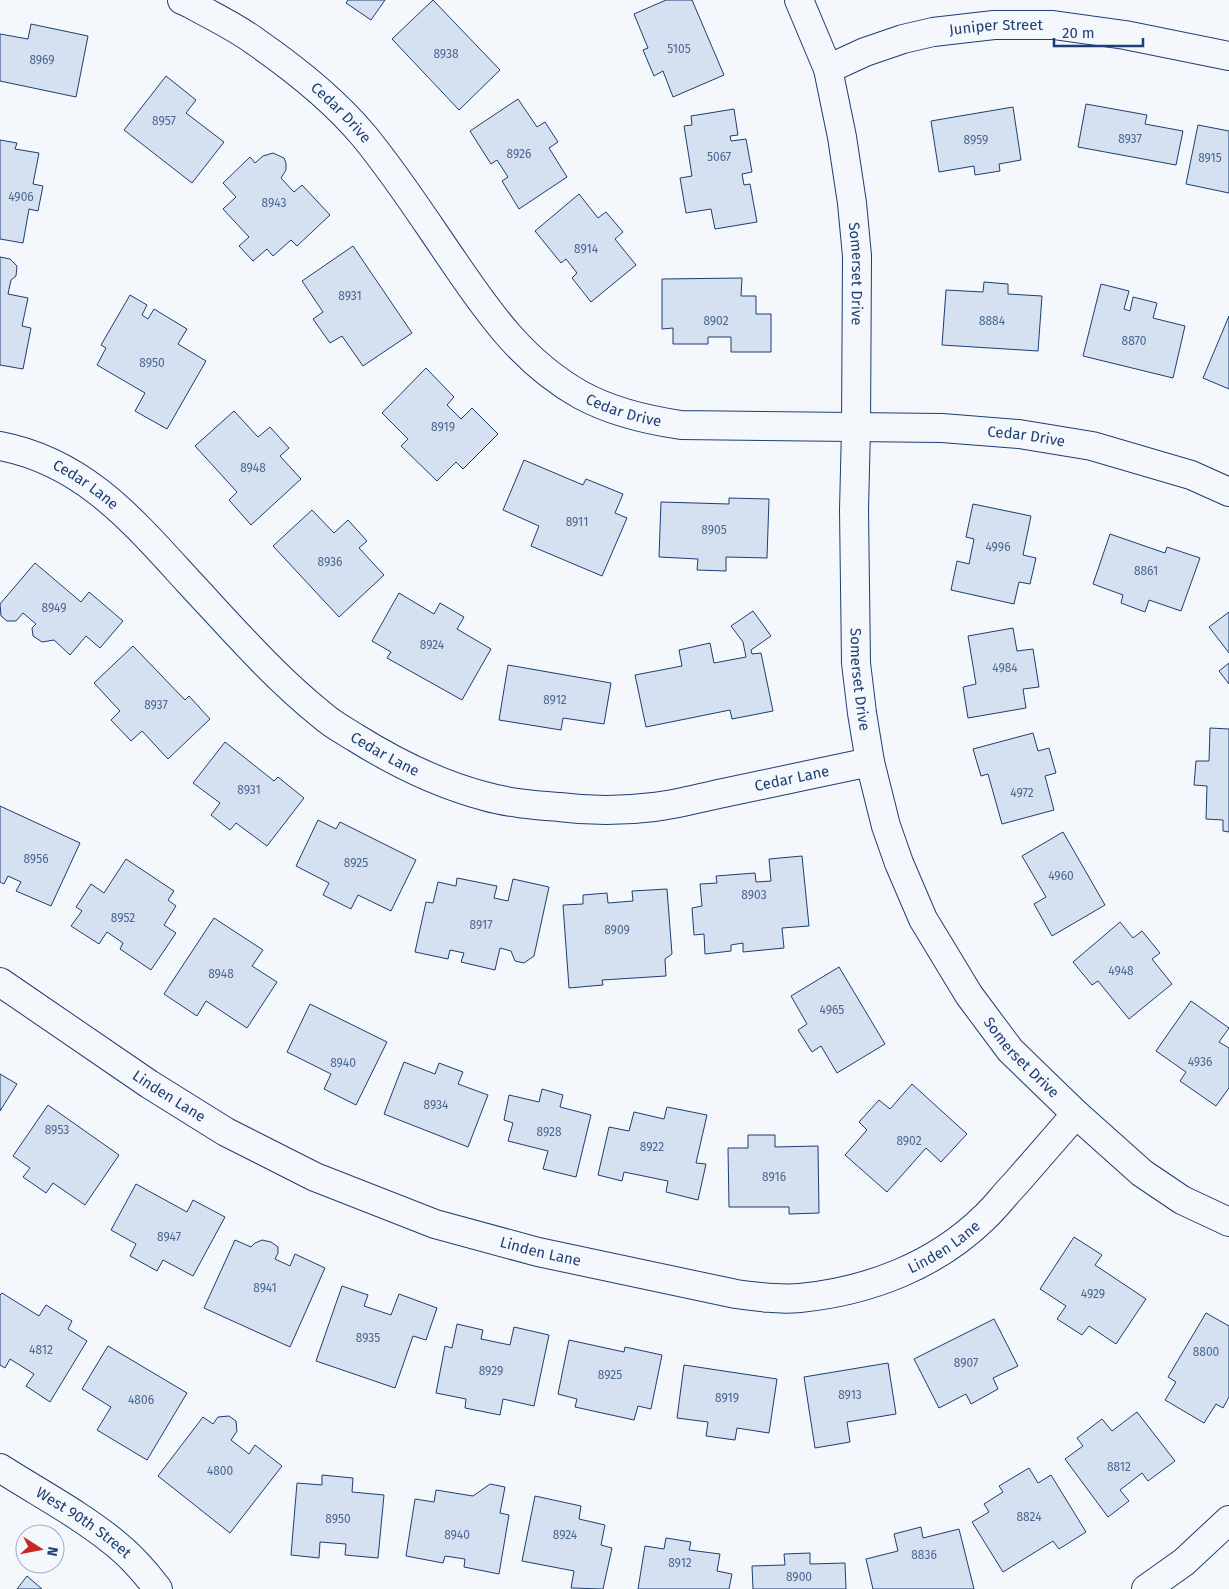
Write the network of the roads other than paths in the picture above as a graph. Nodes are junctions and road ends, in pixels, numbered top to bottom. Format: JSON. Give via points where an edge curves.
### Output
{"nodes":[{"id":1,"x":182,"y":0,"type":"edge"},
{"id":2,"x":799,"y":0,"type":"edge"},
{"id":3,"x":1229,"y":56,"type":"edge"},
{"id":4,"x":828,"y":69,"type":"junction"},
{"id":5,"x":856,"y":428,"type":"junction"},
{"id":6,"x":0,"y":446,"type":"edge"},
{"id":7,"x":1229,"y":492,"type":"edge"},
{"id":8,"x":870,"y":762,"type":"junction"},
{"id":9,"x":0,"y":982,"type":"edge"},
{"id":10,"x":1076,"y":1114,"type":"junction"},
{"id":11,"x":1229,"y":1222,"type":"edge"},
{"id":12,"x":0,"y":1468,"type":"edge"},
{"id":13,"x":1229,"y":1520,"type":"edge"},
{"id":14,"x":158,"y":1589,"type":"edge"},
{"id":15,"x":1146,"y":1589,"type":"edge"}],
"edges":[{"from":1,"to":5,"type":"street","name":"Cedar Drive","via":[[255,41],[320,91],[363,134],[390,168],[484,307],[513,342],[534,362],[580,395],[647,420],[681,425]]},
{"from":2,"to":4,"type":"street","name":"Somerset Drive"},
{"from":3,"to":4,"type":"street","name":"Juniper Street","via":[[1125,34],[1054,24],[994,25],[903,39]]},
{"from":4,"to":5,"type":"street","name":"Somerset Drive","via":[[842,137],[855,239]]},
{"from":5,"to":7,"type":"street","name":"Cedar Drive","via":[[942,428],[1028,435],[1092,446],[1191,475]]},
{"from":5,"to":8,"type":"street","name":"Somerset Drive","via":[[856,663]]},
{"from":6,"to":8,"type":"street","name":"Cedar Lane","via":[[40,458],[89,484],[136,525],[268,667],[324,718],[378,752],[451,785],[520,804],[592,811],[654,807]]},
{"from":8,"to":10,"type":"street","name":"Somerset Drive","via":[[896,854],[924,918],[969,995],[1010,1050]]},
{"from":9,"to":10,"type":"street","name":"Linden Lane","via":[[149,1084],[226,1132],[315,1177],[435,1224],[491,1240],[726,1292],[769,1298],[799,1298],[859,1288],[888,1279],[941,1252],[986,1216]]},
{"from":10,"to":11,"type":"street","name":"Somerset Drive","via":[[1142,1173],[1182,1200]]},
{"from":12,"to":14,"type":"street","name":"West 90th Street","via":[[92,1525],[118,1545]]},
{"from":13,"to":15,"type":"street","via":[[1184,1562]]}]}
